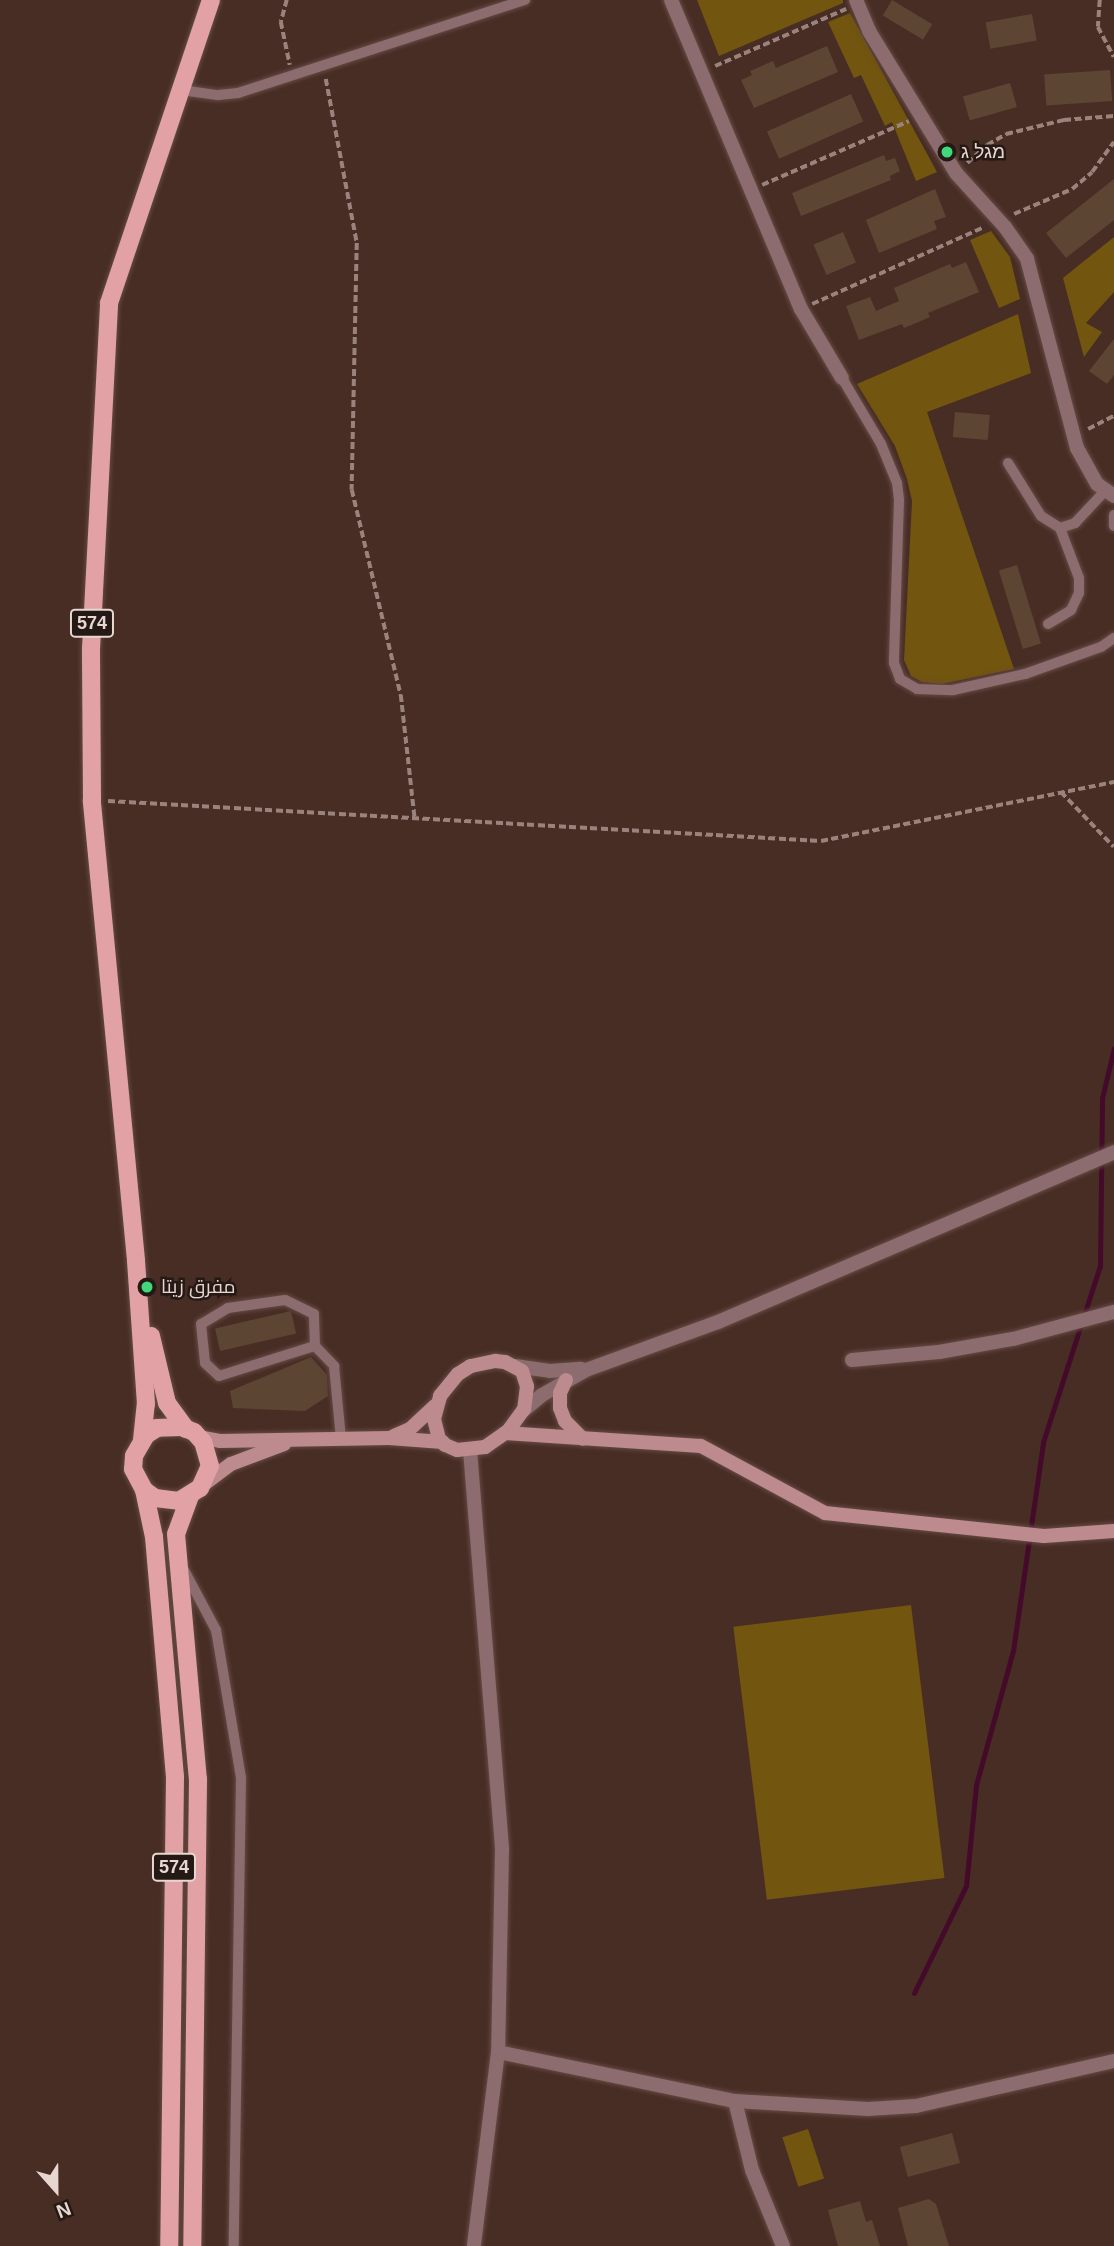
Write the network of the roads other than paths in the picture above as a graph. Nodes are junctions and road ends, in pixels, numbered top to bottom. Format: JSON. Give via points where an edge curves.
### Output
{"nodes":[{"id":1,"x":211,"y":0,"type":"edge"},
{"id":2,"x":525,"y":0,"type":"edge"},
{"id":3,"x":671,"y":0,"type":"edge"},
{"id":4,"x":856,"y":2,"type":"edge"},
{"id":5,"x":181,"y":90,"type":"junction"},
{"id":6,"x":842,"y":378,"type":"joint"},
{"id":7,"x":1008,"y":463,"type":"dead end"},
{"id":8,"x":1110,"y":493,"type":"edge"},
{"id":9,"x":1114,"y":515,"type":"edge"},
{"id":10,"x":1114,"y":526,"type":"edge"},
{"id":11,"x":1060,"y":528,"type":"junction"},
{"id":12,"x":1048,"y":624,"type":"dead end"},
{"id":13,"x":1114,"y":638,"type":"edge"},
{"id":14,"x":1114,"y":1152,"type":"edge"},
{"id":15,"x":136,"y":1260,"type":"junction"},
{"id":16,"x":1114,"y":1312,"type":"edge"},
{"id":17,"x":315,"y":1346,"type":"junction"},
{"id":18,"x":852,"y":1360,"type":"dead end"},
{"id":19,"x":515,"y":1366,"type":"junction"},
{"id":20,"x":593,"y":1368,"type":"junction"},
{"id":21,"x":566,"y":1380,"type":"junction"},
{"id":22,"x":435,"y":1406,"type":"junction"},
{"id":23,"x":523,"y":1411,"type":"junction"},
{"id":24,"x":192,"y":1433,"type":"junction"},
{"id":25,"x":505,"y":1433,"type":"junction"},
{"id":26,"x":390,"y":1438,"type":"junction"},
{"id":27,"x":341,"y":1439,"type":"junction"},
{"id":28,"x":583,"y":1439,"type":"junction"},
{"id":29,"x":142,"y":1440,"type":"junction"},
{"id":30,"x":295,"y":1441,"type":"junction"},
{"id":31,"x":443,"y":1442,"type":"junction"},
{"id":32,"x":470,"y":1450,"type":"junction"},
{"id":33,"x":144,"y":1490,"type":"junction"},
{"id":34,"x":195,"y":1492,"type":"junction"},
{"id":35,"x":1114,"y":1531,"type":"edge"},
{"id":36,"x":176,"y":1555,"type":"junction"},
{"id":37,"x":498,"y":2052,"type":"junction"},
{"id":38,"x":1114,"y":2061,"type":"edge"},
{"id":39,"x":735,"y":2101,"type":"junction"},
{"id":40,"x":169,"y":2246,"type":"edge"},
{"id":41,"x":192,"y":2246,"type":"edge"},
{"id":42,"x":234,"y":2246,"type":"edge"},
{"id":43,"x":474,"y":2246,"type":"edge"},
{"id":44,"x":783,"y":2246,"type":"edge"}],
"edges":[{"from":1,"to":5,"type":"main road","number":"574"},
{"from":2,"to":5,"type":"lane","via":[[238,93]]},
{"from":3,"to":6,"type":"street","via":[[801,309]]},
{"from":4,"to":8,"type":"street","via":[[956,173],[1016,240],[1033,276],[1073,436],[1087,469]]},
{"from":5,"to":15,"type":"main road","number":"574","via":[[109,303],[91,649],[92,800]]},
{"from":6,"to":13,"type":"lane","via":[[881,444],[897,483],[894,663],[900,679],[917,689],[953,690],[1017,677],[1101,647]]},
{"from":7,"to":11,"type":"lane","via":[[1041,516]]},
{"from":8,"to":11,"type":"lane","via":[[1075,523]]},
{"from":9,"to":10,"type":"lane"},
{"from":11,"to":12,"type":"lane","via":[[1079,578],[1079,593],[1071,610]]},
{"from":14,"to":20,"type":"street","via":[[718,1322]]},
{"from":15,"to":24,"type":"main road","number":"574","via":[[161,1385],[167,1403]]},
{"from":15,"to":29,"type":"main road","number":"574","via":[[146,1404]]},
{"from":16,"to":18,"type":"street","via":[[1013,1339]]},
{"from":17,"to":17,"type":"lane","via":[[219,1376],[205,1363],[201,1324],[228,1308],[285,1300],[314,1314]]},
{"from":17,"to":27,"type":"lane","via":[[334,1366]]},
{"from":19,"to":20,"type":"street","via":[[550,1371]]},
{"from":19,"to":22,"type":"street","via":[[495,1361],[471,1366],[449,1383]]},
{"from":19,"to":23,"type":"street","via":[[527,1386]]},
{"from":20,"to":21,"type":"street"},
{"from":21,"to":23,"type":"street"},
{"from":21,"to":28,"type":"street","via":[[560,1408],[565,1421]]},
{"from":22,"to":26,"type":"street","via":[[410,1429]]},
{"from":22,"to":31,"type":"street","via":[[435,1430]]},
{"from":23,"to":25,"type":"street"},
{"from":24,"to":29,"type":"main road","via":[[170,1425]]},
{"from":24,"to":30,"type":"street","via":[[220,1441]]},
{"from":24,"to":34,"type":"main road","number":"574","via":[[208,1453],[210,1466]]},
{"from":25,"to":28,"type":"street"},
{"from":25,"to":32,"type":"street","via":[[485,1447]]},
{"from":26,"to":27,"type":"street"},
{"from":26,"to":31,"type":"street"},
{"from":27,"to":30,"type":"street"},
{"from":28,"to":35,"type":"street","via":[[701,1447],[825,1513],[1044,1536]]},
{"from":29,"to":33,"type":"main road","number":"574","via":[[133,1469]]},
{"from":30,"to":34,"type":"street","via":[[230,1464]]},
{"from":31,"to":32,"type":"street","via":[[457,1450]]},
{"from":32,"to":37,"type":"street","via":[[502,1850]]},
{"from":33,"to":34,"type":"main road","via":[[166,1501]]},
{"from":33,"to":40,"type":"main road","number":"574","via":[[154,1537],[175,1777]]},
{"from":34,"to":36,"type":"main road","number":"574","via":[[178,1526]]},
{"from":36,"to":41,"type":"main road","number":"574","via":[[198,1779]]},
{"from":36,"to":42,"type":"lane","via":[[216,1630],[241,1778]]},
{"from":37,"to":39,"type":"street"},
{"from":37,"to":43,"type":"street"},
{"from":38,"to":39,"type":"street","via":[[916,2106],[819,2108]]},
{"from":39,"to":44,"type":"street","via":[[752,2170]]}]}
